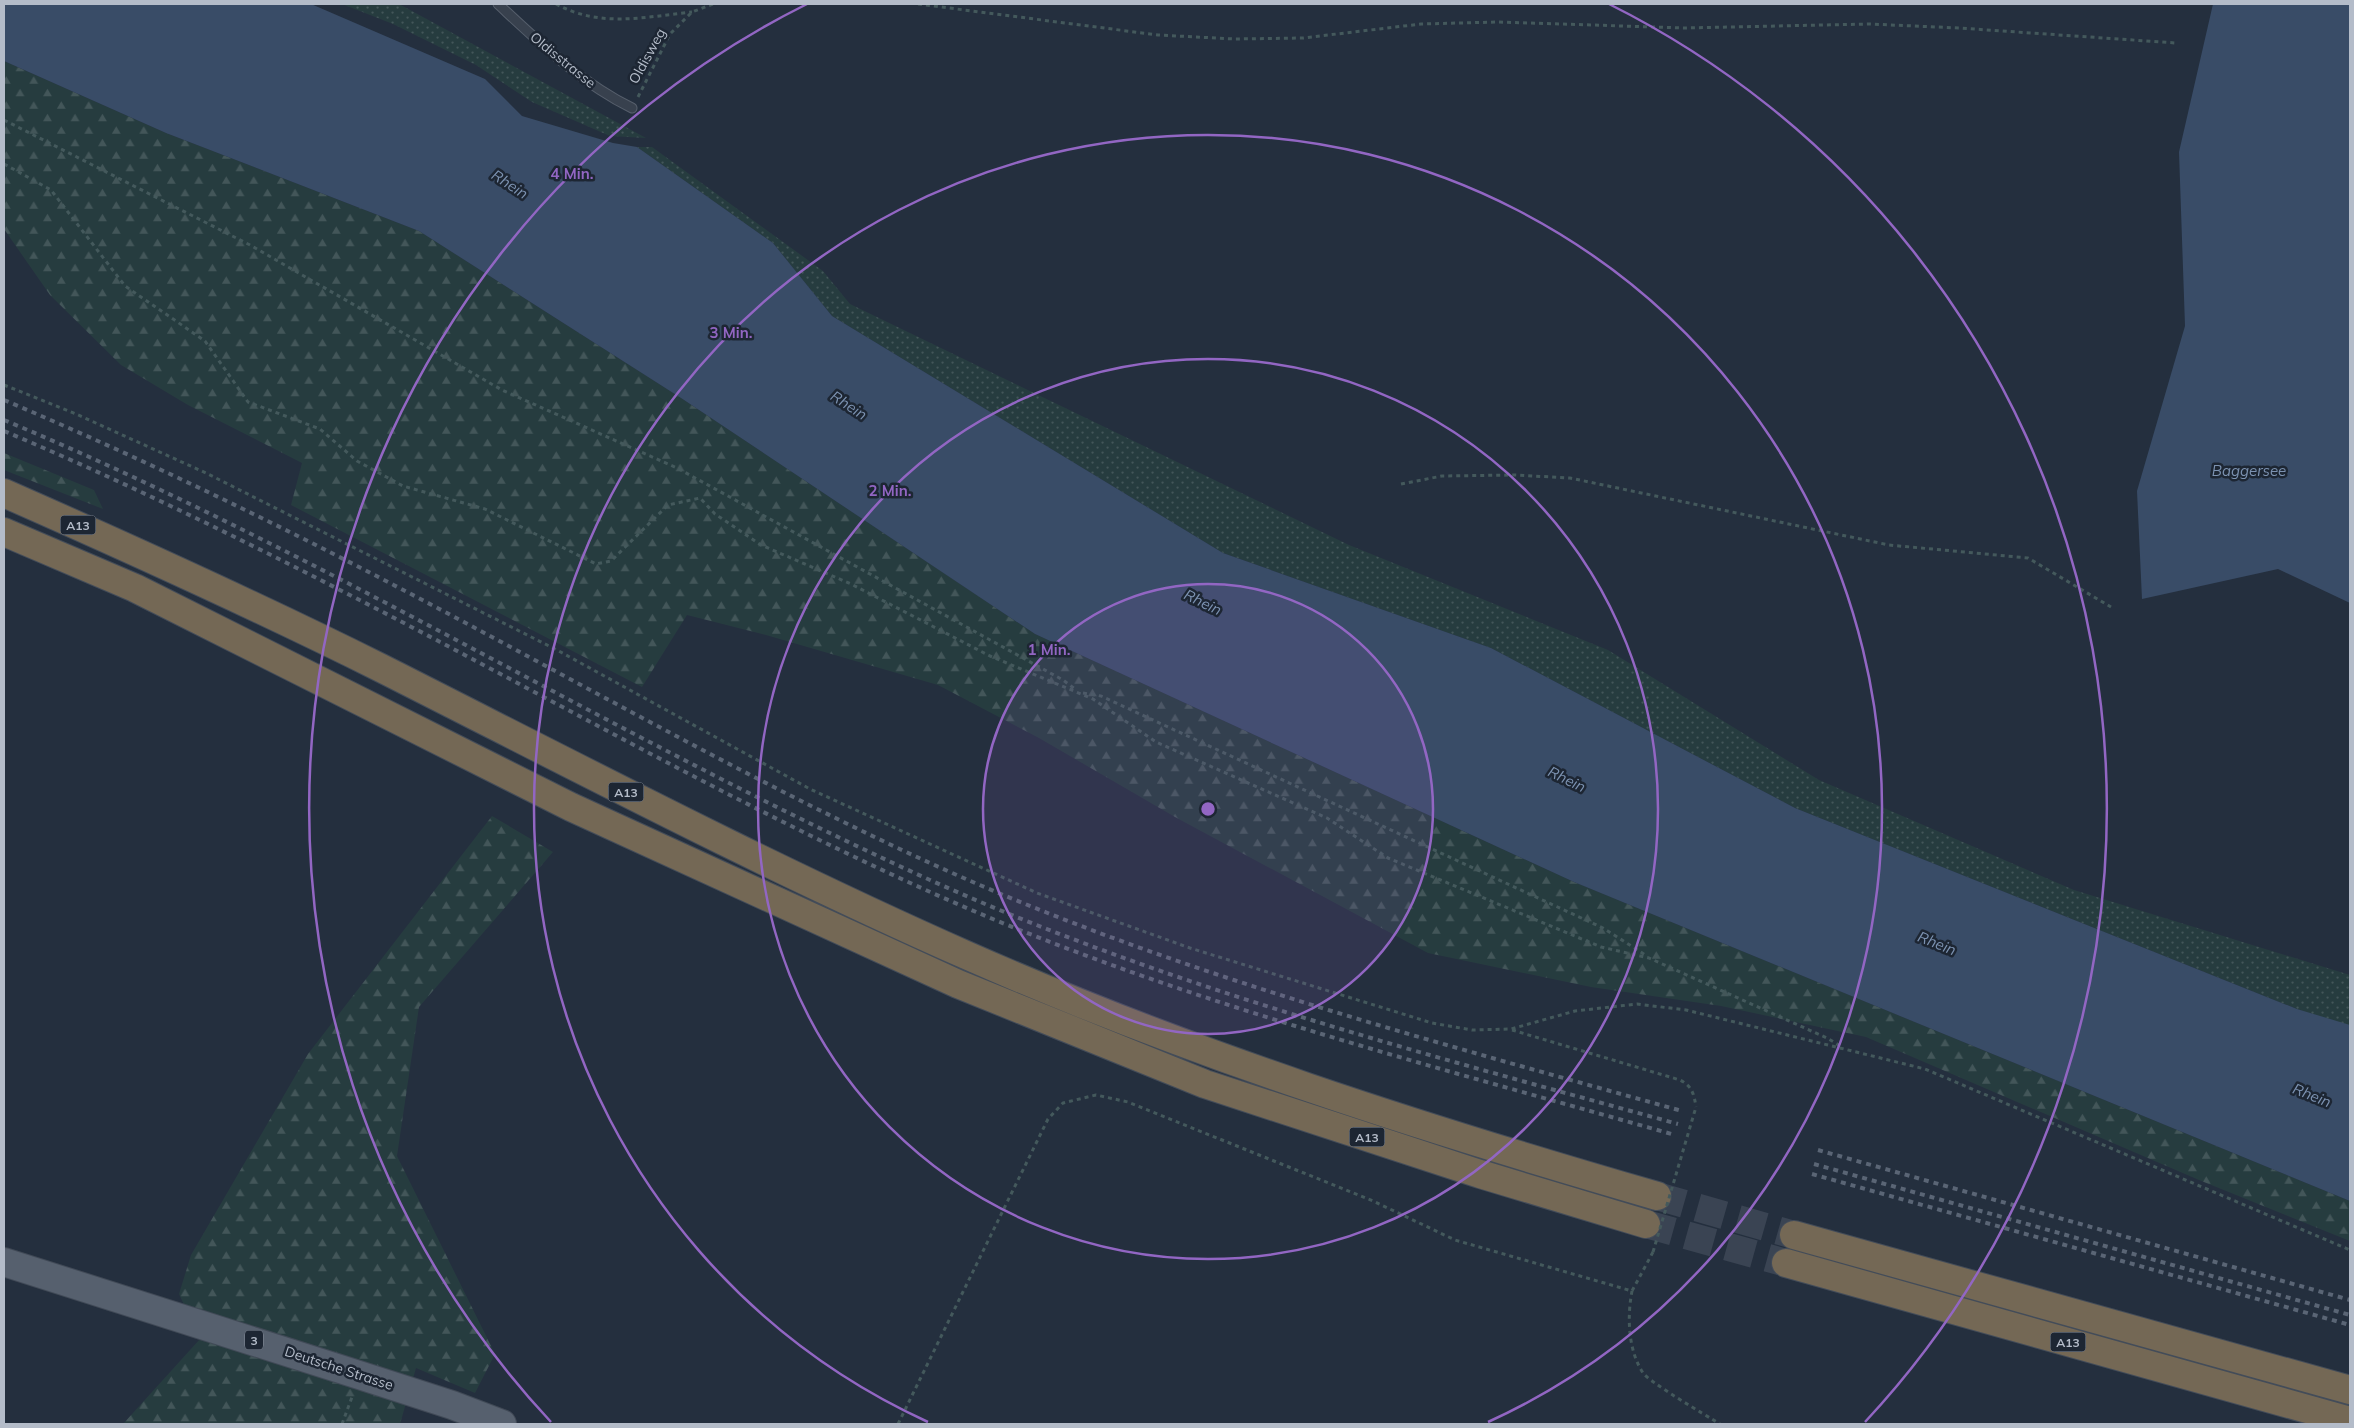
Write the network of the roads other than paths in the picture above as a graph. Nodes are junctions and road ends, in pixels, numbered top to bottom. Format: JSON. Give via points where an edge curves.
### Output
{"nodes":[{"id":1,"x":498,"y":4,"type":"edge"},
{"id":2,"x":632,"y":108,"type":"road end"},
{"id":3,"x":4,"y":493,"type":"edge"},
{"id":4,"x":4,"y":532,"type":"edge"},
{"id":5,"x":1657,"y":1196,"type":"tunnel mouth"},
{"id":6,"x":1646,"y":1224,"type":"tunnel mouth"},
{"id":7,"x":1794,"y":1235,"type":"tunnel mouth"},
{"id":8,"x":4,"y":1262,"type":"edge"},
{"id":9,"x":1786,"y":1263,"type":"tunnel mouth"},
{"id":10,"x":2350,"y":1390,"type":"edge"},
{"id":11,"x":2350,"y":1421,"type":"edge"},
{"id":12,"x":502,"y":1424,"type":"edge"}],
"edges":[{"from":1,"to":2,"type":"lane","name":"Oldisstrasse","via":[[547,50],[608,96]]},
{"from":3,"to":5,"type":"highway","number":"A13","via":[[224,592],[817,887],[968,956],[1107,1015],[1216,1056],[1488,1147]]},
{"from":4,"to":6,"type":"highway","number":"A13","via":[[136,588],[572,807],[958,984],[1204,1084]]},
{"from":7,"to":10,"type":"highway","number":"A13"},
{"from":8,"to":12,"type":"main road","name":"Deutsche Strasse","number":"3","via":[[452,1405]]},
{"from":9,"to":11,"type":"highway","number":"A13"}]}
